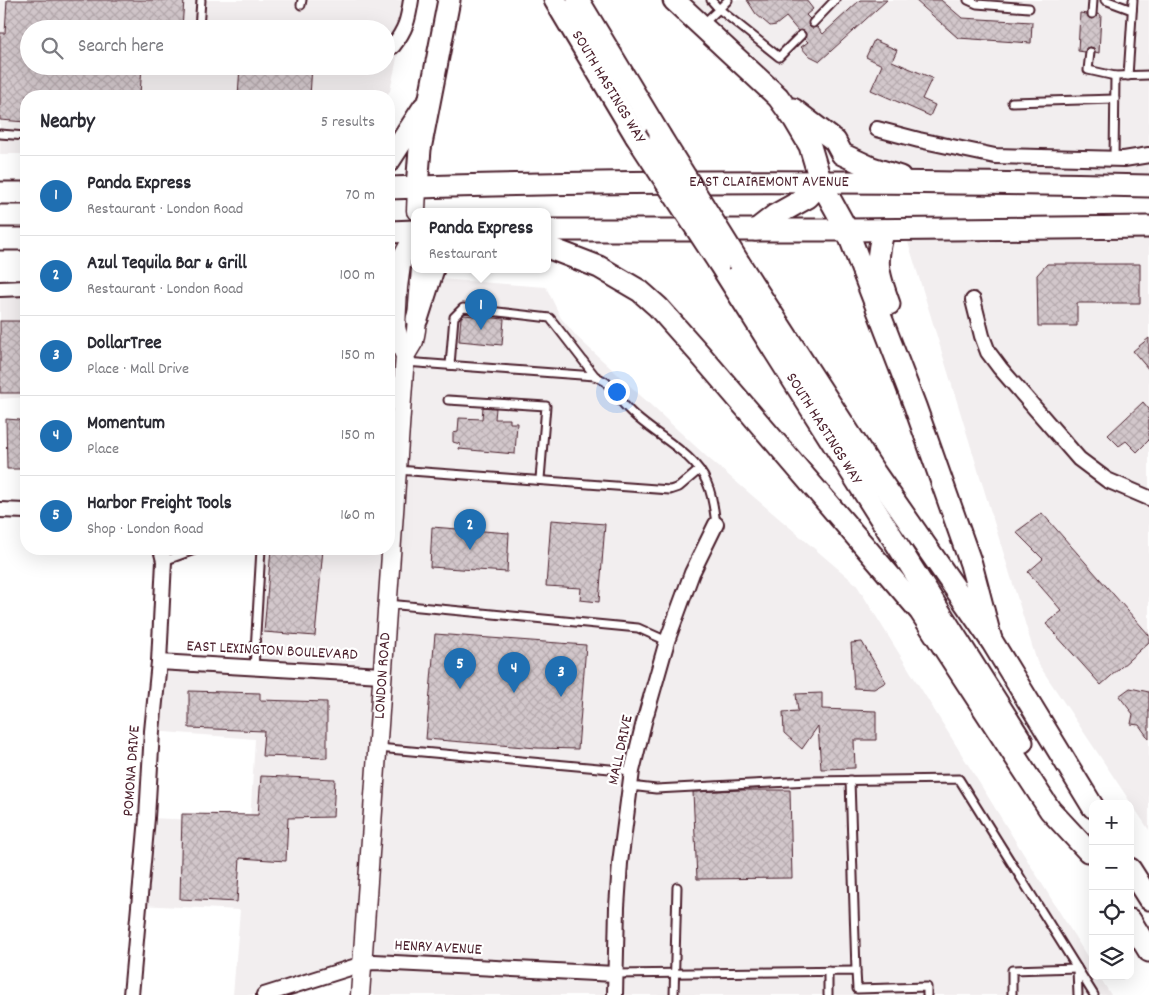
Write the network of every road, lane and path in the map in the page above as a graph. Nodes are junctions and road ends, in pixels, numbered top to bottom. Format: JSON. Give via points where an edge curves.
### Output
{"nodes":[{"id":1,"x":201,"y":0,"type":"edge"},
{"id":2,"x":411,"y":0,"type":"edge"},
{"id":3,"x":449,"y":0,"type":"edge"},
{"id":4,"x":555,"y":0,"type":"edge"},
{"id":5,"x":578,"y":0,"type":"edge"},
{"id":6,"x":674,"y":0,"type":"edge"},
{"id":7,"x":711,"y":0,"type":"edge"},
{"id":8,"x":728,"y":0,"type":"edge"},
{"id":9,"x":835,"y":0,"type":"edge"},
{"id":10,"x":968,"y":0,"type":"edge"},
{"id":11,"x":1093,"y":0,"type":"edge"},
{"id":12,"x":1105,"y":0,"type":"edge"},
{"id":13,"x":1133,"y":0,"type":"edge"},
{"id":14,"x":1029,"y":8,"type":"dead end"},
{"id":15,"x":719,"y":9,"type":"junction"},
{"id":16,"x":1132,"y":10,"type":"junction"},
{"id":17,"x":1092,"y":14,"type":"dead end"},
{"id":18,"x":200,"y":20,"type":"edge"},
{"id":19,"x":813,"y":23,"type":"dead end"},
{"id":20,"x":701,"y":26,"type":"junction"},
{"id":21,"x":801,"y":35,"type":"dead end"},
{"id":22,"x":395,"y":43,"type":"edge"},
{"id":23,"x":1090,"y":52,"type":"dead end"},
{"id":24,"x":1149,"y":75,"type":"edge"},
{"id":25,"x":1115,"y":76,"type":"junction"},
{"id":26,"x":1128,"y":76,"type":"junction"},
{"id":27,"x":778,"y":97,"type":"junction"},
{"id":28,"x":1115,"y":99,"type":"junction"},
{"id":29,"x":429,"y":101,"type":"junction"},
{"id":30,"x":1012,"y":102,"type":"dead end"},
{"id":31,"x":877,"y":129,"type":"dead end"},
{"id":32,"x":0,"y":134,"type":"edge"},
{"id":33,"x":20,"y":136,"type":"edge"},
{"id":34,"x":395,"y":152,"type":"edge"},
{"id":35,"x":1149,"y":155,"type":"edge"},
{"id":36,"x":1114,"y":159,"type":"junction"},
{"id":37,"x":922,"y":182,"type":"junction"},
{"id":38,"x":821,"y":183,"type":"junction"},
{"id":39,"x":1149,"y":186,"type":"edge"},
{"id":40,"x":417,"y":187,"type":"junction"},
{"id":41,"x":395,"y":188,"type":"edge"},
{"id":42,"x":0,"y":193,"type":"edge"},
{"id":43,"x":20,"y":193,"type":"edge"},
{"id":44,"x":416,"y":208,"type":"edge"},
{"id":45,"x":1149,"y":227,"type":"edge"},
{"id":46,"x":551,"y":230,"type":"edge"},
{"id":47,"x":756,"y":230,"type":"junction"},
{"id":48,"x":847,"y":230,"type":"junction"},
{"id":49,"x":884,"y":230,"type":"junction"},
{"id":50,"x":395,"y":232,"type":"edge"},
{"id":51,"x":411,"y":232,"type":"edge"},
{"id":52,"x":0,"y":239,"type":"edge"},
{"id":53,"x":20,"y":239,"type":"edge"},
{"id":54,"x":411,"y":240,"type":"edge"},
{"id":55,"x":551,"y":249,"type":"edge"},
{"id":56,"x":729,"y":263,"type":"junction"},
{"id":57,"x":421,"y":273,"type":"edge"},
{"id":58,"x":432,"y":273,"type":"edge"},
{"id":59,"x":395,"y":282,"type":"edge"},
{"id":60,"x":20,"y":288,"type":"edge"},
{"id":61,"x":0,"y":289,"type":"edge"},
{"id":62,"x":973,"y":300,"type":"dead end"},
{"id":63,"x":395,"y":306,"type":"edge"},
{"id":64,"x":417,"y":319,"type":"junction"},
{"id":65,"x":405,"y":359,"type":"junction"},
{"id":66,"x":450,"y":365,"type":"junction"},
{"id":67,"x":595,"y":376,"type":"junction"},
{"id":68,"x":448,"y":400,"type":"dead end"},
{"id":69,"x":915,"y":406,"type":"junction"},
{"id":70,"x":397,"y":470,"type":"junction"},
{"id":71,"x":699,"y":470,"type":"junction"},
{"id":72,"x":540,"y":479,"type":"junction"},
{"id":73,"x":395,"y":497,"type":"edge"},
{"id":74,"x":1149,"y":498,"type":"edge"},
{"id":75,"x":0,"y":510,"type":"edge"},
{"id":76,"x":20,"y":511,"type":"edge"},
{"id":77,"x":716,"y":524,"type":"joint"},
{"id":78,"x":162,"y":555,"type":"edge"},
{"id":79,"x":261,"y":555,"type":"edge"},
{"id":80,"x":391,"y":555,"type":"edge"},
{"id":81,"x":387,"y":604,"type":"junction"},
{"id":82,"x":991,"y":640,"type":"junction"},
{"id":83,"x":667,"y":641,"type":"junction"},
{"id":84,"x":160,"y":662,"type":"junction"},
{"id":85,"x":254,"y":668,"type":"junction"},
{"id":86,"x":382,"y":675,"type":"junction"},
{"id":87,"x":377,"y":748,"type":"junction"},
{"id":88,"x":632,"y":771,"type":"junction"},
{"id":89,"x":850,"y":780,"type":"junction"},
{"id":90,"x":630,"y":786,"type":"junction"},
{"id":91,"x":1089,"y":800,"type":"edge"},
{"id":92,"x":1089,"y":853,"type":"edge"},
{"id":93,"x":1089,"y":854,"type":"edge"},
{"id":94,"x":1134,"y":875,"type":"edge"},
{"id":95,"x":677,"y":887,"type":"dead end"},
{"id":96,"x":1149,"y":899,"type":"edge"},
{"id":97,"x":1134,"y":927,"type":"edge"},
{"id":98,"x":1149,"y":951,"type":"edge"},
{"id":99,"x":362,"y":964,"type":"junction"},
{"id":100,"x":1077,"y":968,"type":"junction"},
{"id":101,"x":828,"y":971,"type":"junction"},
{"id":102,"x":856,"y":971,"type":"junction"},
{"id":103,"x":674,"y":973,"type":"junction"},
{"id":104,"x":615,"y":974,"type":"junction"},
{"id":105,"x":131,"y":995,"type":"edge"},
{"id":106,"x":264,"y":995,"type":"edge"},
{"id":107,"x":360,"y":995,"type":"edge"},
{"id":108,"x":615,"y":995,"type":"edge"},
{"id":109,"x":674,"y":995,"type":"edge"},
{"id":110,"x":828,"y":995,"type":"edge"},
{"id":111,"x":927,"y":995,"type":"edge"},
{"id":112,"x":1012,"y":995,"type":"edge"},
{"id":113,"x":1078,"y":995,"type":"edge"},
{"id":114,"x":1094,"y":995,"type":"edge"}],
"edges":[{"from":1,"to":18,"type":"lane"},
{"from":2,"to":22,"type":"street","via":[[408,22]]},
{"from":3,"to":29,"type":"main road"},
{"from":4,"to":56,"type":"main road","name":"SOUTH HASTINGS WAY","bridge":true,"via":[[636,136]]},
{"from":5,"to":56,"type":"main road","name":"SOUTH HASTINGS WAY","bridge":true,"via":[[660,136]]},
{"from":6,"to":20,"type":"main road"},
{"from":7,"to":15,"type":"lane"},
{"from":8,"to":15,"type":"lane"},
{"from":9,"to":19,"type":"lane"},
{"from":10,"to":14,"type":"lane","via":[[977,4]]},
{"from":11,"to":17,"type":"lane"},
{"from":12,"to":16,"type":"lane"},
{"from":13,"to":16,"type":"lane"},
{"from":15,"to":20,"type":"lane"},
{"from":15,"to":21,"type":"lane","via":[[779,57]]},
{"from":16,"to":26,"type":"lane"},
{"from":20,"to":27,"type":"main road"},
{"from":23,"to":25,"type":"lane","via":[[1088,70]]},
{"from":24,"to":26,"type":"lane"},
{"from":25,"to":26,"type":"lane"},
{"from":25,"to":28,"type":"lane"},
{"from":27,"to":37,"type":"main road","via":[[835,141],[842,154],[872,168]]},
{"from":27,"to":38,"type":"main road","via":[[810,146]]},
{"from":28,"to":30,"type":"lane"},
{"from":28,"to":36,"type":"lane"},
{"from":29,"to":34,"type":"main road"},
{"from":29,"to":40,"type":"main road"},
{"from":31,"to":36,"type":"street","via":[[995,156]]},
{"from":32,"to":33,"type":"lane"},
{"from":35,"to":36,"type":"street"},
{"from":37,"to":38,"type":"main road","name":"EAST CLAIREMONT AVENUE"},
{"from":37,"to":39,"type":"main road","name":"EAST CLAIREMONT AVENUE"},
{"from":38,"to":40,"type":"main road","name":"EAST CLAIREMONT AVENUE"},
{"from":38,"to":47,"type":"main road","via":[[813,193]]},
{"from":38,"to":48,"type":"main road"},
{"from":40,"to":41,"type":"main road","name":"EAST CLAIREMONT AVENUE"},
{"from":40,"to":44,"type":"street"},
{"from":42,"to":43,"type":"main road"},
{"from":45,"to":49,"type":"main road"},
{"from":46,"to":47,"type":"main road"},
{"from":47,"to":48,"type":"main road"},
{"from":48,"to":49,"type":"main road"},
{"from":48,"to":69,"type":"main road"},
{"from":49,"to":69,"type":"main road","via":[[878,265],[900,338]]},
{"from":50,"to":51,"type":"main road"},
{"from":52,"to":53,"type":"main road"},
{"from":54,"to":59,"type":"street","name":"LONDON ROAD"},
{"from":55,"to":93,"type":"main road","via":[[621,278],[658,307],[920,611],[1050,810]]},
{"from":56,"to":82,"type":"main road","name":"SOUTH HASTINGS WAY"},
{"from":56,"to":92,"type":"main road","name":"SOUTH HASTINGS WAY"},
{"from":57,"to":64,"type":"street","name":"LONDON ROAD"},
{"from":58,"to":64,"type":"main road"},
{"from":60,"to":61,"type":"street"},
{"from":62,"to":74,"type":"street","via":[[988,352],[1079,459],[1107,480]]},
{"from":63,"to":65,"type":"street","name":"LONDON ROAD","via":[[396,327]]},
{"from":64,"to":65,"type":"street","name":"LONDON ROAD","via":[[414,341]]},
{"from":65,"to":66,"type":"lane"},
{"from":65,"to":70,"type":"street","name":"LONDON ROAD"},
{"from":66,"to":67,"type":"lane"},
{"from":66,"to":67,"type":"lane","via":[[454,317],[463,308],[550,318]]},
{"from":67,"to":71,"type":"lane","via":[[606,382],[628,410],[690,459]]},
{"from":68,"to":72,"type":"lane","via":[[546,406]]},
{"from":69,"to":82,"type":"main road","via":[[972,564]]},
{"from":70,"to":72,"type":"lane"},
{"from":70,"to":73,"type":"street","name":"LONDON ROAD"},
{"from":71,"to":72,"type":"lane","via":[[679,487],[670,490]]},
{"from":71,"to":77,"type":"lane","via":[[707,481]]},
{"from":75,"to":76,"type":"street"},
{"from":77,"to":83,"type":"street","name":"MALL DRIVE","via":[[692,573]]},
{"from":78,"to":84,"type":"street","name":"POMONA DRIVE"},
{"from":79,"to":85,"type":"lane"},
{"from":80,"to":81,"type":"street","name":"LONDON ROAD"},
{"from":81,"to":83,"type":"lane","via":[[638,628]]},
{"from":81,"to":86,"type":"street","name":"LONDON ROAD"},
{"from":82,"to":91,"type":"main road","name":"SOUTH HASTINGS WAY"},
{"from":83,"to":88,"type":"street","name":"MALL DRIVE"},
{"from":84,"to":85,"type":"street","name":"EAST LEXINGTON BOULEVARD"},
{"from":84,"to":105,"type":"street","name":"POMONA DRIVE"},
{"from":85,"to":86,"type":"street","name":"EAST LEXINGTON BOULEVARD"},
{"from":86,"to":87,"type":"street","name":"LONDON ROAD"},
{"from":87,"to":88,"type":"lane"},
{"from":87,"to":99,"type":"street","name":"LONDON ROAD"},
{"from":88,"to":90,"type":"street","name":"MALL DRIVE"},
{"from":89,"to":90,"type":"lane","via":[[656,789]]},
{"from":89,"to":100,"type":"lane","via":[[960,779]]},
{"from":89,"to":102,"type":"lane"},
{"from":90,"to":104,"type":"street","name":"MALL DRIVE","via":[[620,863]]},
{"from":94,"to":96,"type":"main road"},
{"from":95,"to":103,"type":"lane"},
{"from":97,"to":98,"type":"main road"},
{"from":99,"to":104,"type":"street","name":"HENRY AVENUE"},
{"from":99,"to":106,"type":"street","name":"HENRY AVENUE"},
{"from":99,"to":107,"type":"street","name":"LONDON ROAD"},
{"from":100,"to":112,"type":"lane","via":[[1012,970]]},
{"from":100,"to":113,"type":"lane"},
{"from":100,"to":114,"type":"lane"},
{"from":101,"to":102,"type":"lane"},
{"from":101,"to":103,"type":"lane"},
{"from":101,"to":110,"type":"lane"},
{"from":102,"to":111,"type":"lane","via":[[857,989],[927,988]]},
{"from":103,"to":104,"type":"lane"},
{"from":103,"to":109,"type":"lane"},
{"from":104,"to":108,"type":"street","name":"MALL DRIVE"}]}
